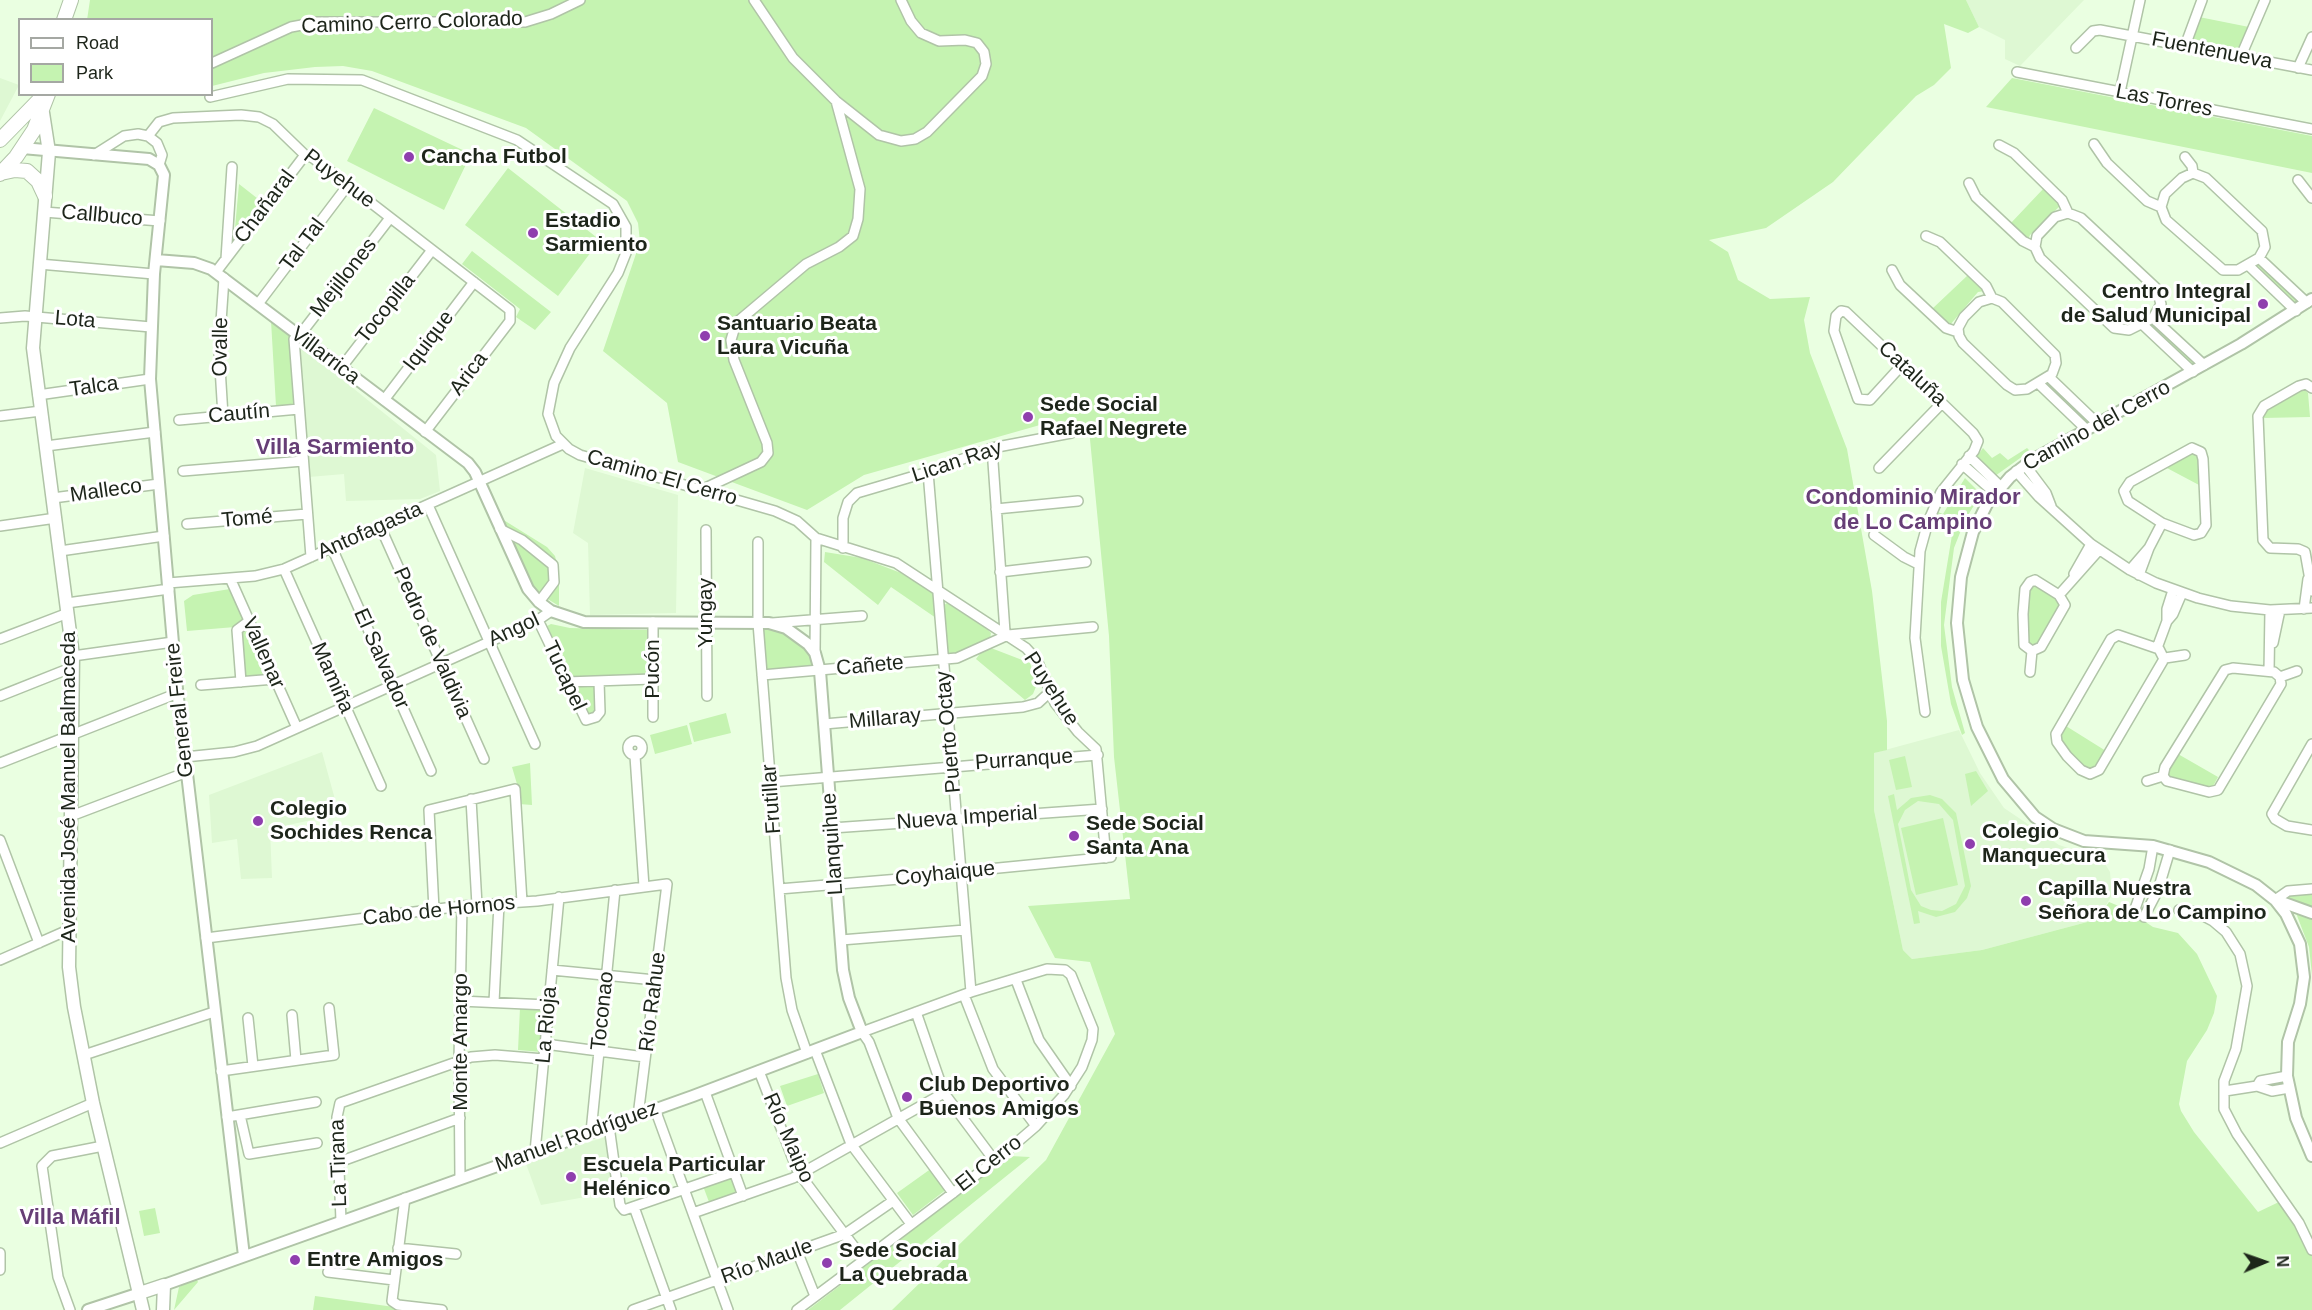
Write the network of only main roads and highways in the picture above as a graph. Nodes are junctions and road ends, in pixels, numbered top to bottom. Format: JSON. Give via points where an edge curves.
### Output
{"nodes":[{"id":1,"x":71,"y":0,"type":"edge"},
{"id":2,"x":65,"y":18,"type":"edge"},
{"id":3,"x":44,"y":96,"type":"edge"},
{"id":4,"x":46,"y":96,"type":"edge"},
{"id":5,"x":43,"y":113,"type":"junction"},
{"id":6,"x":0,"y":140,"type":"edge"},
{"id":7,"x":0,"y":147,"type":"edge"},
{"id":8,"x":22,"y":148,"type":"junction"},
{"id":9,"x":1,"y":173,"type":"edge"},
{"id":10,"x":45,"y":196,"type":"junction"},
{"id":11,"x":137,"y":1294,"type":"junction"},
{"id":12,"x":143,"y":1310,"type":"edge"},
{"id":13,"x":164,"y":1310,"type":"edge"}],
"edges":[{"from":1,"to":2,"type":"main road"},
{"from":3,"to":6,"type":"main road"},
{"from":4,"to":5,"type":"main road"},
{"from":5,"to":8,"type":"main road"},
{"from":5,"to":10,"type":"main road","name":"Avenida José Manuel Balmaceda","via":[[49,152]]},
{"from":7,"to":8,"type":"main road"},
{"from":8,"to":9,"type":"main road"},
{"from":9,"to":10,"type":"main road","via":[[27,171],[38,181]]},
{"from":10,"to":11,"type":"main road","name":"Avenida José Manuel Balmaceda","via":[[33,348],[73,662],[68,930],[71,987]]},
{"from":11,"to":12,"type":"main road","name":"Avenida José Manuel Balmaceda"},
{"from":11,"to":13,"type":"main road","name":"Manuel Rodríguez","via":[[164,1285]]}]}
